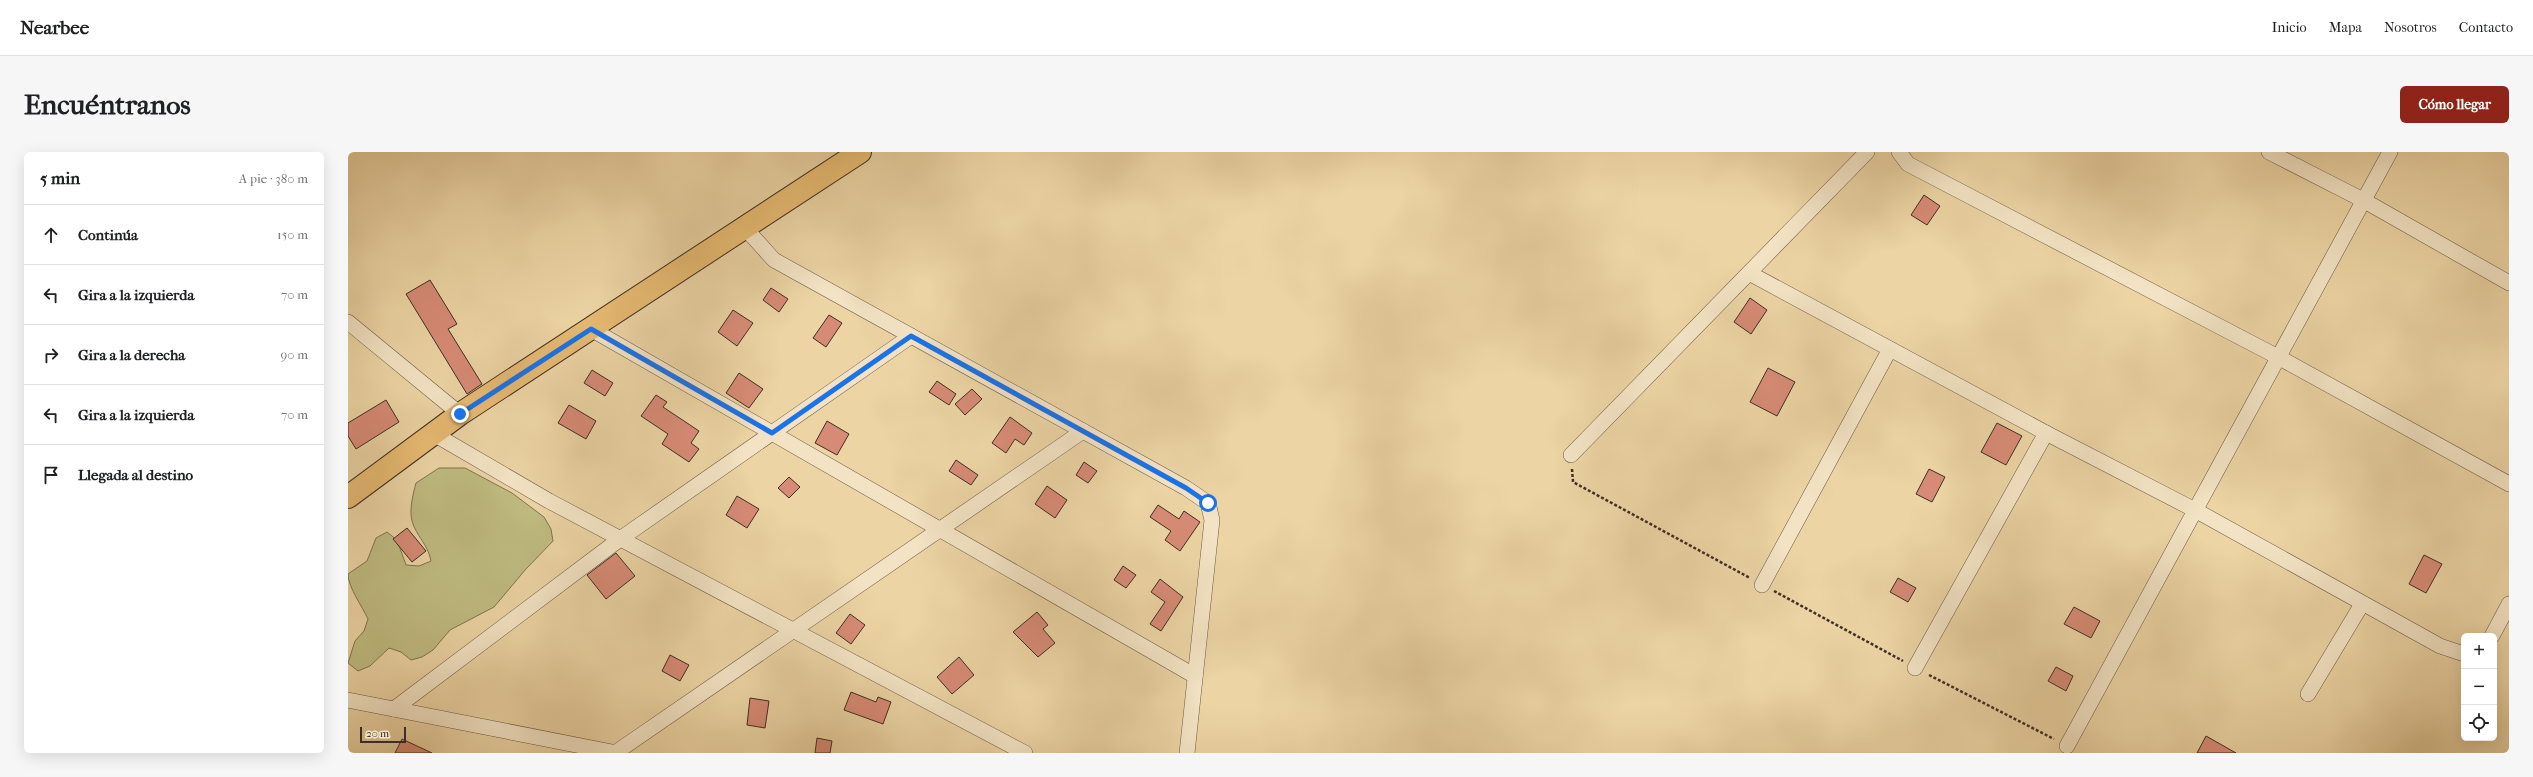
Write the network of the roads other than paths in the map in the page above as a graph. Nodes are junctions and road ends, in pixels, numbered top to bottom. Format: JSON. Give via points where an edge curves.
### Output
{"nodes":[{"id":1,"x":860,"y":152,"type":"edge"},
{"id":2,"x":1867,"y":152,"type":"edge"},
{"id":3,"x":1899,"y":152,"type":"edge"},
{"id":4,"x":2269,"y":152,"type":"edge"},
{"id":5,"x":2390,"y":152,"type":"edge"},
{"id":6,"x":2363,"y":200,"type":"junction"},
{"id":7,"x":745,"y":228,"type":"junction"},
{"id":8,"x":1749,"y":273,"type":"junction"},
{"id":9,"x":2509,"y":283,"type":"edge"},
{"id":10,"x":348,"y":322,"type":"edge"},
{"id":11,"x":591,"y":329,"type":"junction"},
{"id":12,"x":911,"y":336,"type":"junction"},
{"id":13,"x":1890,"y":349,"type":"junction"},
{"id":14,"x":2278,"y":357,"type":"junction"},
{"id":15,"x":460,"y":414,"type":"junction"},
{"id":16,"x":1083,"y":431,"type":"junction"},
{"id":17,"x":772,"y":433,"type":"junction"},
{"id":18,"x":2046,"y":433,"type":"junction"},
{"id":19,"x":434,"y":434,"type":"junction"},
{"id":20,"x":1571,"y":455,"type":"road end"},
{"id":21,"x":2509,"y":484,"type":"edge"},
{"id":22,"x":348,"y":497,"type":"edge"},
{"id":23,"x":2195,"y":510,"type":"junction"},
{"id":24,"x":940,"y":529,"type":"junction"},
{"id":25,"x":620,"y":539,"type":"junction"},
{"id":26,"x":1762,"y":585,"type":"road end"},
{"id":27,"x":2362,"y":604,"type":"junction"},
{"id":28,"x":2509,"y":604,"type":"edge"},
{"id":29,"x":793,"y":630,"type":"junction"},
{"id":30,"x":2494,"y":633,"type":"edge"},
{"id":31,"x":2461,"y":653,"type":"edge"},
{"id":32,"x":1915,"y":668,"type":"road end"},
{"id":33,"x":1195,"y":676,"type":"junction"},
{"id":34,"x":2308,"y":694,"type":"dead end"},
{"id":35,"x":348,"y":700,"type":"edge"},
{"id":36,"x":394,"y":709,"type":"junction"},
{"id":37,"x":2068,"y":746,"type":"road end"},
{"id":38,"x":555,"y":747,"type":"edge"},
{"id":39,"x":616,"y":753,"type":"edge"},
{"id":40,"x":1025,"y":753,"type":"edge"},
{"id":41,"x":1187,"y":753,"type":"edge"}],
"edges":[{"from":1,"to":7,"type":"main road"},
{"from":2,"to":8,"type":"street"},
{"from":3,"to":14,"type":"street","via":[[1908,164]]},
{"from":4,"to":6,"type":"street"},
{"from":5,"to":6,"type":"street"},
{"from":6,"to":9,"type":"street"},
{"from":6,"to":14,"type":"street"},
{"from":7,"to":11,"type":"main road"},
{"from":7,"to":12,"type":"street","via":[[774,260]]},
{"from":8,"to":13,"type":"street"},
{"from":8,"to":20,"type":"street"},
{"from":10,"to":15,"type":"street"},
{"from":11,"to":15,"type":"main road"},
{"from":11,"to":17,"type":"street"},
{"from":12,"to":16,"type":"street"},
{"from":12,"to":17,"type":"street"},
{"from":13,"to":18,"type":"street"},
{"from":13,"to":26,"type":"street"},
{"from":14,"to":21,"type":"street"},
{"from":14,"to":23,"type":"street"},
{"from":15,"to":19,"type":"main road"},
{"from":16,"to":24,"type":"street"},
{"from":16,"to":33,"type":"street","via":[[1186,488],[1208,503],[1212,520]]},
{"from":17,"to":24,"type":"street"},
{"from":17,"to":25,"type":"street"},
{"from":18,"to":23,"type":"street"},
{"from":18,"to":32,"type":"street"},
{"from":19,"to":22,"type":"main road"},
{"from":19,"to":25,"type":"street","via":[[548,501]]},
{"from":23,"to":27,"type":"street"},
{"from":23,"to":37,"type":"street"},
{"from":24,"to":29,"type":"street"},
{"from":24,"to":33,"type":"street"},
{"from":25,"to":29,"type":"street"},
{"from":25,"to":36,"type":"street"},
{"from":27,"to":31,"type":"street","via":[[2440,646]]},
{"from":27,"to":34,"type":"street"},
{"from":28,"to":30,"type":"street"},
{"from":29,"to":39,"type":"street"},
{"from":29,"to":40,"type":"street"},
{"from":33,"to":41,"type":"street"},
{"from":35,"to":36,"type":"street"},
{"from":36,"to":38,"type":"street"},
{"from":38,"to":39,"type":"street"}]}
